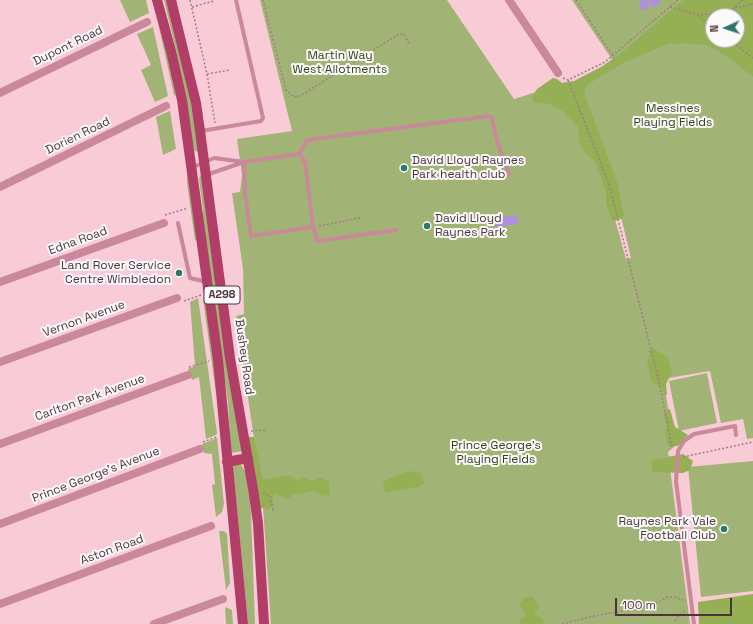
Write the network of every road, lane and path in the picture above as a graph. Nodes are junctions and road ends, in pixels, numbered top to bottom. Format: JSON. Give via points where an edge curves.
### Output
{"nodes":[{"id":1,"x":157,"y":0,"type":"edge"},
{"id":2,"x":171,"y":0,"type":"edge"},
{"id":3,"x":190,"y":0,"type":"edge"},
{"id":4,"x":236,"y":0,"type":"edge"},
{"id":5,"x":263,"y":0,"type":"edge"},
{"id":6,"x":509,"y":0,"type":"edge"},
{"id":7,"x":576,"y":0,"type":"edge"},
{"id":8,"x":678,"y":0,"type":"edge"},
{"id":9,"x":742,"y":0,"type":"edge"},
{"id":10,"x":214,"y":1,"type":"dead end"},
{"id":11,"x":753,"y":4,"type":"edge"},
{"id":12,"x":192,"y":7,"type":"junction"},
{"id":13,"x":670,"y":7,"type":"junction"},
{"id":14,"x":734,"y":8,"type":"edge"},
{"id":15,"x":737,"y":8,"type":"edge"},
{"id":16,"x":705,"y":14,"type":"edge"},
{"id":17,"x":697,"y":15,"type":"junction"},
{"id":18,"x":705,"y":21,"type":"edge"},
{"id":19,"x":147,"y":22,"type":"dead end"},
{"id":20,"x":409,"y":44,"type":"dead end"},
{"id":21,"x":740,"y":48,"type":"edge"},
{"id":22,"x":613,"y":56,"type":"junction"},
{"id":23,"x":753,"y":58,"type":"edge"},
{"id":24,"x":230,"y":70,"type":"dead end"},
{"id":25,"x":558,"y":73,"type":"dead end"},
{"id":26,"x":207,"y":74,"type":"junction"},
{"id":27,"x":0,"y":93,"type":"edge"},
{"id":28,"x":166,"y":106,"type":"dead end"},
{"id":29,"x":216,"y":128,"type":"junction"},
{"id":30,"x":200,"y":131,"type":"junction"},
{"id":31,"x":299,"y":154,"type":"junction"},
{"id":32,"x":204,"y":162,"type":"junction"},
{"id":33,"x":244,"y":162,"type":"junction"},
{"id":34,"x":190,"y":168,"type":"junction"},
{"id":35,"x":509,"y":174,"type":"dead end"},
{"id":36,"x":206,"y":175,"type":"junction"},
{"id":37,"x":0,"y":187,"type":"edge"},
{"id":38,"x":190,"y":207,"type":"dead end"},
{"id":39,"x":360,"y":218,"type":"dead end"},
{"id":40,"x":164,"y":223,"type":"joint"},
{"id":41,"x":178,"y":223,"type":"dead end"},
{"id":42,"x":313,"y":227,"type":"junction"},
{"id":43,"x":396,"y":230,"type":"dead end"},
{"id":44,"x":0,"y":282,"type":"edge"},
{"id":45,"x":207,"y":282,"type":"junction"},
{"id":46,"x":201,"y":294,"type":"dead end"},
{"id":47,"x":177,"y":298,"type":"joint"},
{"id":48,"x":209,"y":361,"type":"dead end"},
{"id":49,"x":0,"y":362,"type":"edge"},
{"id":50,"x":188,"y":375,"type":"joint"},
{"id":51,"x":267,"y":430,"type":"dead end"},
{"id":52,"x":217,"y":431,"type":"dead end"},
{"id":53,"x":244,"y":432,"type":"junction"},
{"id":54,"x":736,"y":435,"type":"dead end"},
{"id":55,"x":753,"y":442,"type":"edge"},
{"id":56,"x":0,"y":444,"type":"edge"},
{"id":57,"x":200,"y":449,"type":"joint"},
{"id":58,"x":248,"y":458,"type":"junction"},
{"id":59,"x":227,"y":462,"type":"junction"},
{"id":60,"x":677,"y":462,"type":"junction"},
{"id":61,"x":259,"y":492,"type":"dead end"},
{"id":62,"x":275,"y":512,"type":"dead end"},
{"id":63,"x":0,"y":524,"type":"edge"},
{"id":64,"x":211,"y":526,"type":"dead end"},
{"id":65,"x":223,"y":599,"type":"dead end"},
{"id":66,"x":0,"y":604,"type":"edge"},
{"id":67,"x":692,"y":605,"type":"junction"},
{"id":68,"x":693,"y":613,"type":"junction"},
{"id":69,"x":675,"y":621,"type":"dead end"},
{"id":70,"x":154,"y":624,"type":"edge"},
{"id":71,"x":242,"y":624,"type":"edge"},
{"id":72,"x":264,"y":624,"type":"edge"},
{"id":73,"x":562,"y":624,"type":"edge"},
{"id":74,"x":694,"y":624,"type":"edge"}],
"edges":[{"from":1,"to":34,"type":"main road","number":"A298","via":[[182,100]]},
{"from":2,"to":30,"type":"main road","name":"Bushey Road","number":"A298","via":[[196,103]]},
{"from":3,"to":12,"type":"path"},
{"from":4,"to":29,"type":"lane","via":[[263,118],[261,122]]},
{"from":5,"to":20,"type":"path","via":[[286,90],[294,97],[300,96],[398,34],[404,34]]},
{"from":6,"to":25,"type":"street"},
{"from":7,"to":22,"type":"path"},
{"from":8,"to":13,"type":"path"},
{"from":9,"to":14,"type":"path"},
{"from":10,"to":12,"type":"path"},
{"from":11,"to":15,"type":"path"},
{"from":12,"to":26,"type":"path"},
{"from":13,"to":17,"type":"path"},
{"from":13,"to":22,"type":"path"},
{"from":16,"to":17,"type":"path"},
{"from":17,"to":18,"type":"path"},
{"from":19,"to":27,"type":"street","name":"Dupont Road"},
{"from":21,"to":23,"type":"path"},
{"from":22,"to":60,"type":"path","via":[[568,80],[609,184]]},
{"from":24,"to":26,"type":"path"},
{"from":26,"to":29,"type":"path"},
{"from":28,"to":37,"type":"street","name":"Dorien Road"},
{"from":29,"to":30,"type":"lane"},
{"from":30,"to":32,"type":"main road","name":"Bushey Road","number":"A298"},
{"from":31,"to":33,"type":"lane"},
{"from":31,"to":35,"type":"lane","via":[[307,140],[489,116],[492,118]]},
{"from":31,"to":42,"type":"lane","via":[[306,167]]},
{"from":32,"to":33,"type":"lane","via":[[214,158]]},
{"from":32,"to":34,"type":"lane"},
{"from":32,"to":36,"type":"main road","name":"Bushey Road","number":"A298"},
{"from":33,"to":36,"type":"lane"},
{"from":33,"to":42,"type":"lane","via":[[245,194],[251,236]]},
{"from":34,"to":45,"type":"main road","number":"A298"},
{"from":36,"to":53,"type":"main road","name":"Bushey Road","number":"A298","via":[[230,358]]},
{"from":38,"to":40,"type":"path","via":[[162,216]]},
{"from":39,"to":42,"type":"path"},
{"from":40,"to":44,"type":"street","name":"Edna Road"},
{"from":41,"to":45,"type":"lane","via":[[190,278]]},
{"from":42,"to":43,"type":"lane","via":[[317,241]]},
{"from":45,"to":59,"type":"main road","number":"A298","via":[[218,360]]},
{"from":46,"to":47,"type":"path","via":[[179,302]]},
{"from":47,"to":49,"type":"street","name":"Vernon Avenue"},
{"from":48,"to":50,"type":"path","via":[[185,369]]},
{"from":50,"to":56,"type":"street","name":"Carlton Park Avenue"},
{"from":51,"to":53,"type":"path"},
{"from":52,"to":57,"type":"path","via":[[218,437],[201,442]]},
{"from":53,"to":58,"type":"main road","name":"Bushey Road","number":"A298"},
{"from":54,"to":60,"type":"lane","via":[[735,426],[694,434],[684,440],[678,451]]},
{"from":55,"to":60,"type":"path","via":[[686,455]]},
{"from":57,"to":63,"type":"street","name":"Prince George's Avenue"},
{"from":58,"to":59,"type":"main road"},
{"from":58,"to":72,"type":"main road","name":"Bushey Road","number":"A298","via":[[258,523]]},
{"from":59,"to":71,"type":"main road","number":"A298"},
{"from":60,"to":67,"type":"lane","via":[[676,480]]},
{"from":61,"to":62,"type":"path","via":[[270,496]]},
{"from":64,"to":66,"type":"street","name":"Aston Road"},
{"from":65,"to":70,"type":"street"},
{"from":67,"to":68,"type":"lane"},
{"from":67,"to":73,"type":"path","via":[[675,596],[650,606]]},
{"from":68,"to":69,"type":"path","via":[[689,609],[685,610]]},
{"from":68,"to":74,"type":"lane"}]}
